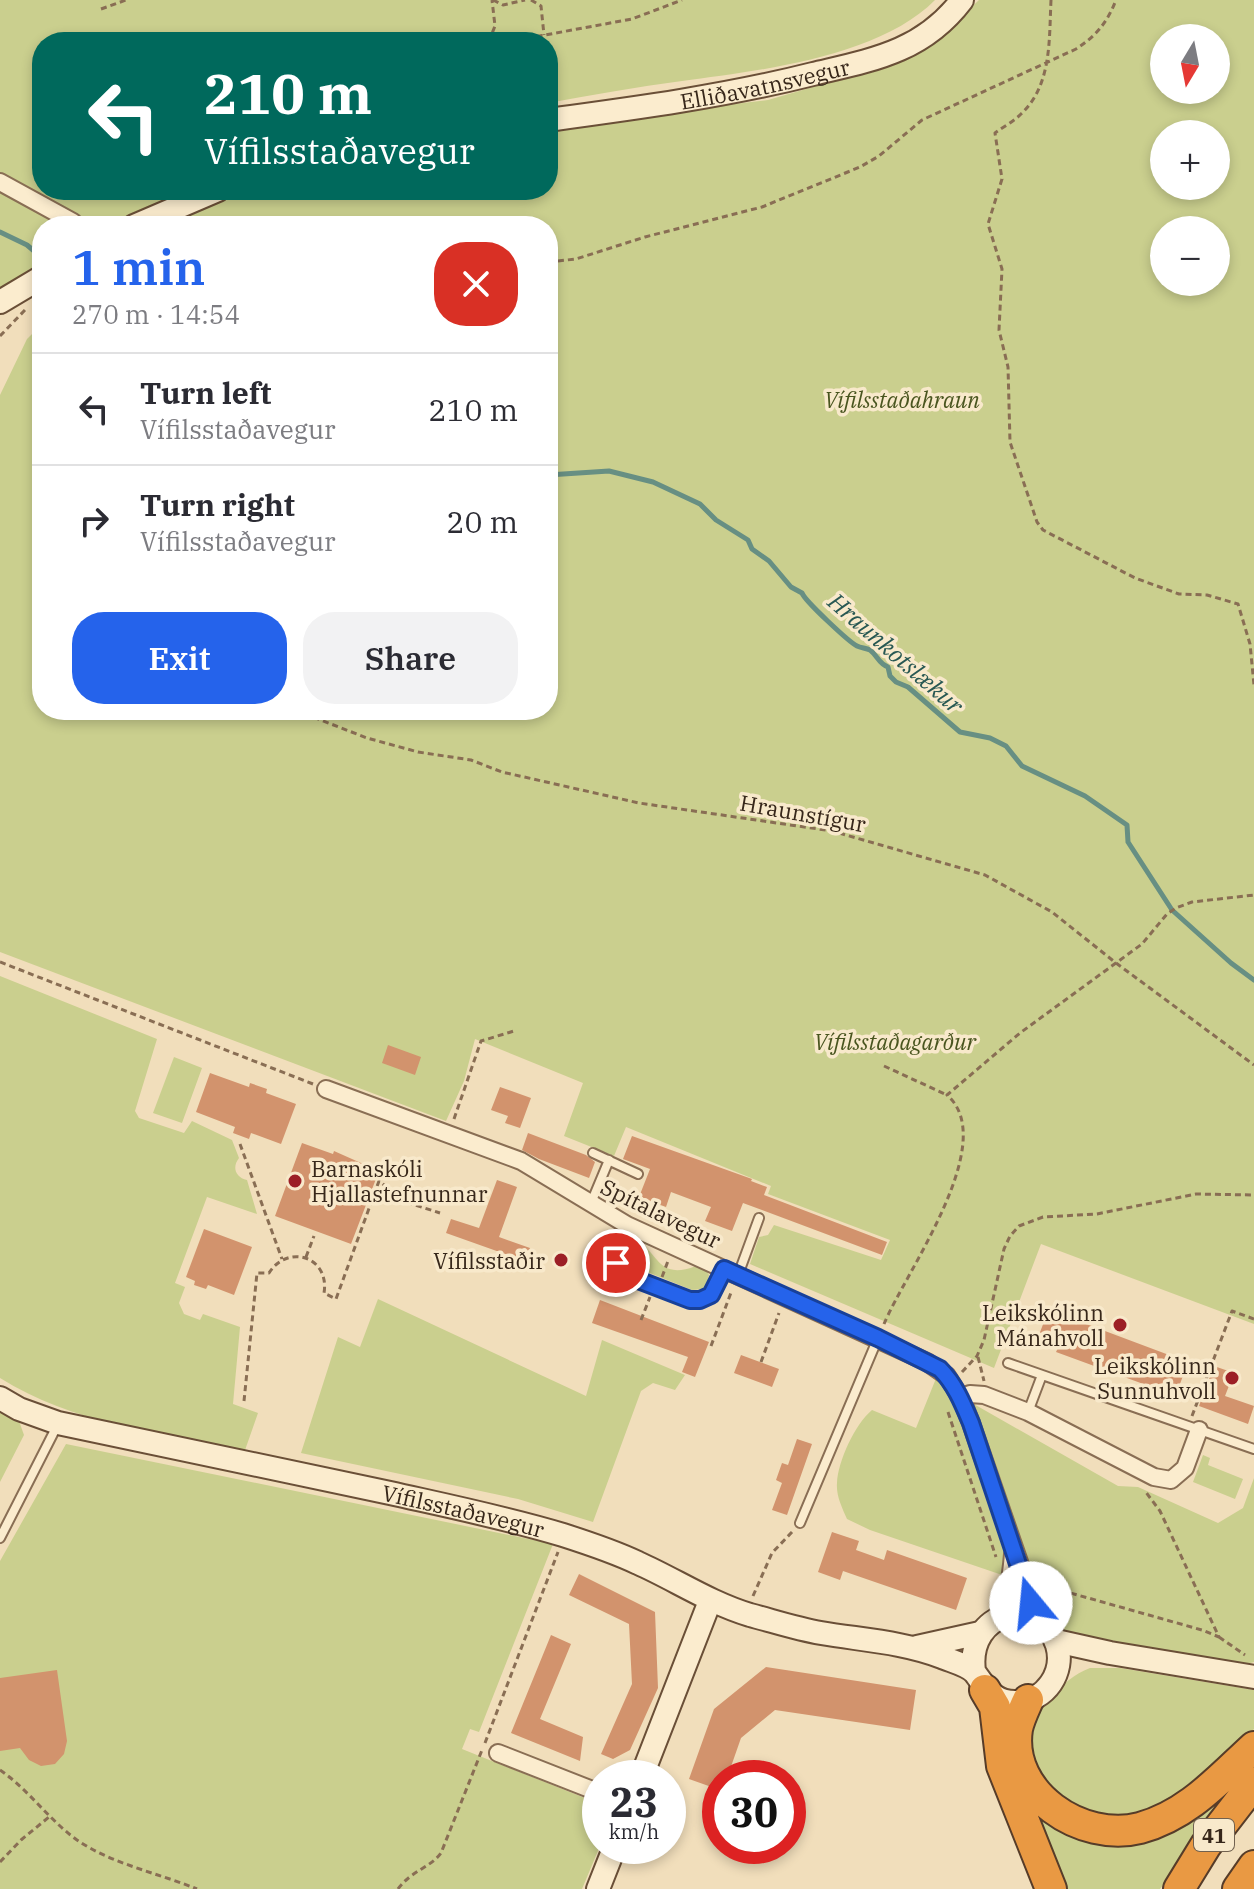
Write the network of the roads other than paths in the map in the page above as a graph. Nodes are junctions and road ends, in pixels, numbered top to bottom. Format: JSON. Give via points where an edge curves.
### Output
{"nodes":[{"id":1,"x":962,"y":0,"type":"edge"},
{"id":2,"x":558,"y":119,"type":"edge"},
{"id":3,"x":0,"y":182,"type":"edge"},
{"id":4,"x":32,"y":198,"type":"edge"},
{"id":5,"x":36,"y":200,"type":"edge"},
{"id":6,"x":195,"y":200,"type":"edge"},
{"id":7,"x":63,"y":216,"type":"edge"},
{"id":8,"x":157,"y":216,"type":"edge"},
{"id":9,"x":32,"y":283,"type":"edge"},
{"id":10,"x":0,"y":302,"type":"edge"},
{"id":11,"x":326,"y":1089,"type":"road end"},
{"id":12,"x":593,"y":1153,"type":"dead end"},
{"id":13,"x":609,"y":1160,"type":"junction"},
{"id":14,"x":638,"y":1174,"type":"dead end"},
{"id":15,"x":591,"y":1203,"type":"junction"},
{"id":16,"x":759,"y":1218,"type":"dead end"},
{"id":17,"x":627,"y":1225,"type":"junction"},
{"id":18,"x":731,"y":1272,"type":"junction"},
{"id":19,"x":878,"y":1338,"type":"junction"},
{"id":20,"x":1008,"y":1363,"type":"dead end"},
{"id":21,"x":1042,"y":1375,"type":"junction"},
{"id":22,"x":0,"y":1398,"type":"edge"},
{"id":23,"x":961,"y":1398,"type":"junction"},
{"id":24,"x":1028,"y":1412,"type":"junction"},
{"id":25,"x":58,"y":1423,"type":"junction"},
{"id":26,"x":1194,"y":1428,"type":"junction"},
{"id":27,"x":1254,"y":1449,"type":"edge"},
{"id":28,"x":800,"y":1523,"type":"road end"},
{"id":29,"x":0,"y":1538,"type":"edge"},
{"id":30,"x":1013,"y":1548,"type":"junction"},
{"id":31,"x":710,"y":1601,"type":"junction"},
{"id":32,"x":1036,"y":1620,"type":"junction"},
{"id":33,"x":987,"y":1627,"type":"junction"},
{"id":34,"x":1056,"y":1641,"type":"junction"},
{"id":35,"x":917,"y":1647,"type":"junction"},
{"id":36,"x":1110,"y":1653,"type":"junction"},
{"id":37,"x":1059,"y":1666,"type":"junction"},
{"id":38,"x":1254,"y":1677,"type":"edge"},
{"id":39,"x":980,"y":1680,"type":"junction"},
{"id":40,"x":1028,"y":1700,"type":"junction"},
{"id":41,"x":1254,"y":1747,"type":"edge"},
{"id":42,"x":498,"y":1753,"type":"dead end"},
{"id":43,"x":648,"y":1760,"type":"edge"},
{"id":44,"x":1254,"y":1783,"type":"edge"},
{"id":45,"x":582,"y":1786,"type":"edge"},
{"id":46,"x":608,"y":1864,"type":"edge"},
{"id":47,"x":1254,"y":1866,"type":"edge"},
{"id":48,"x":598,"y":1889,"type":"edge"},
{"id":49,"x":1051,"y":1889,"type":"edge"},
{"id":50,"x":1179,"y":1889,"type":"edge"},
{"id":51,"x":1238,"y":1889,"type":"edge"}],
"edges":[{"from":1,"to":2,"type":"main road","name":"Elliðavatnsvegur","via":[[921,38],[832,70],[734,93]]},
{"from":3,"to":4,"type":"street"},
{"from":5,"to":7,"type":"street"},
{"from":6,"to":8,"type":"main road"},
{"from":9,"to":10,"type":"main road"},
{"from":11,"to":15,"type":"street","name":"Spítalavegur","via":[[521,1161]]},
{"from":12,"to":13,"type":"lane"},
{"from":13,"to":14,"type":"lane"},
{"from":13,"to":15,"type":"lane"},
{"from":15,"to":17,"type":"street","name":"Spítalavegur"},
{"from":16,"to":18,"type":"lane"},
{"from":17,"to":18,"type":"street","name":"Spítalavegur"},
{"from":17,"to":18,"type":"lane","via":[[616,1250],[618,1268],[625,1275],[700,1300]]},
{"from":18,"to":19,"type":"street","name":"Spítalavegur"},
{"from":19,"to":23,"type":"street","name":"Spítalavegur","via":[[940,1369]]},
{"from":19,"to":28,"type":"lane"},
{"from":20,"to":21,"type":"lane"},
{"from":21,"to":24,"type":"lane"},
{"from":21,"to":26,"type":"lane"},
{"from":22,"to":25,"type":"main road","name":"Vífilsstaðavegur"},
{"from":23,"to":24,"type":"street","via":[[988,1396]]},
{"from":23,"to":30,"type":"street","name":"Spítalavegur"},
{"from":24,"to":26,"type":"street","via":[[1154,1477],[1171,1480],[1185,1468]]},
{"from":25,"to":29,"type":"lane"},
{"from":25,"to":31,"type":"main road","name":"Vífilsstaðavegur","via":[[563,1535],[639,1563]]},
{"from":26,"to":27,"type":"lane"},
{"from":30,"to":32,"type":"street","name":"Spítalavegur"},
{"from":30,"to":33,"type":"street","name":"Spítalavegur","via":[[1004,1603]]},
{"from":31,"to":35,"type":"main road","name":"Vífilsstaðavegur","via":[[818,1632]]},
{"from":31,"to":43,"type":"main road"},
{"from":32,"to":33,"type":"main road","name":"Vífilsstaðavegur","via":[[1014,1615]]},
{"from":32,"to":34,"type":"main road"},
{"from":33,"to":35,"type":"main road","name":"Vífilsstaðavegur"},
{"from":33,"to":39,"type":"main road","via":[[972,1658]]},
{"from":34,"to":36,"type":"main road"},
{"from":34,"to":37,"type":"main road"},
{"from":35,"to":39,"type":"main road","name":"Vífilsstaðavegur"},
{"from":36,"to":37,"type":"main road"},
{"from":36,"to":38,"type":"main road"},
{"from":37,"to":40,"type":"main road","via":[[1048,1688]]},
{"from":39,"to":40,"type":"main road","name":"Vífilsstaðavegur","via":[[1005,1701]]},
{"from":39,"to":49,"type":"highway","via":[[995,1707],[1002,1766]]},
{"from":40,"to":41,"type":"highway","via":[[1016,1731],[1023,1769],[1050,1807],[1093,1829],[1127,1831],[1167,1818],[1188,1807]]},
{"from":42,"to":45,"type":"street"},
{"from":44,"to":50,"type":"highway","number":"41"},
{"from":46,"to":48,"type":"main road"},
{"from":47,"to":51,"type":"highway","number":"41"}]}
